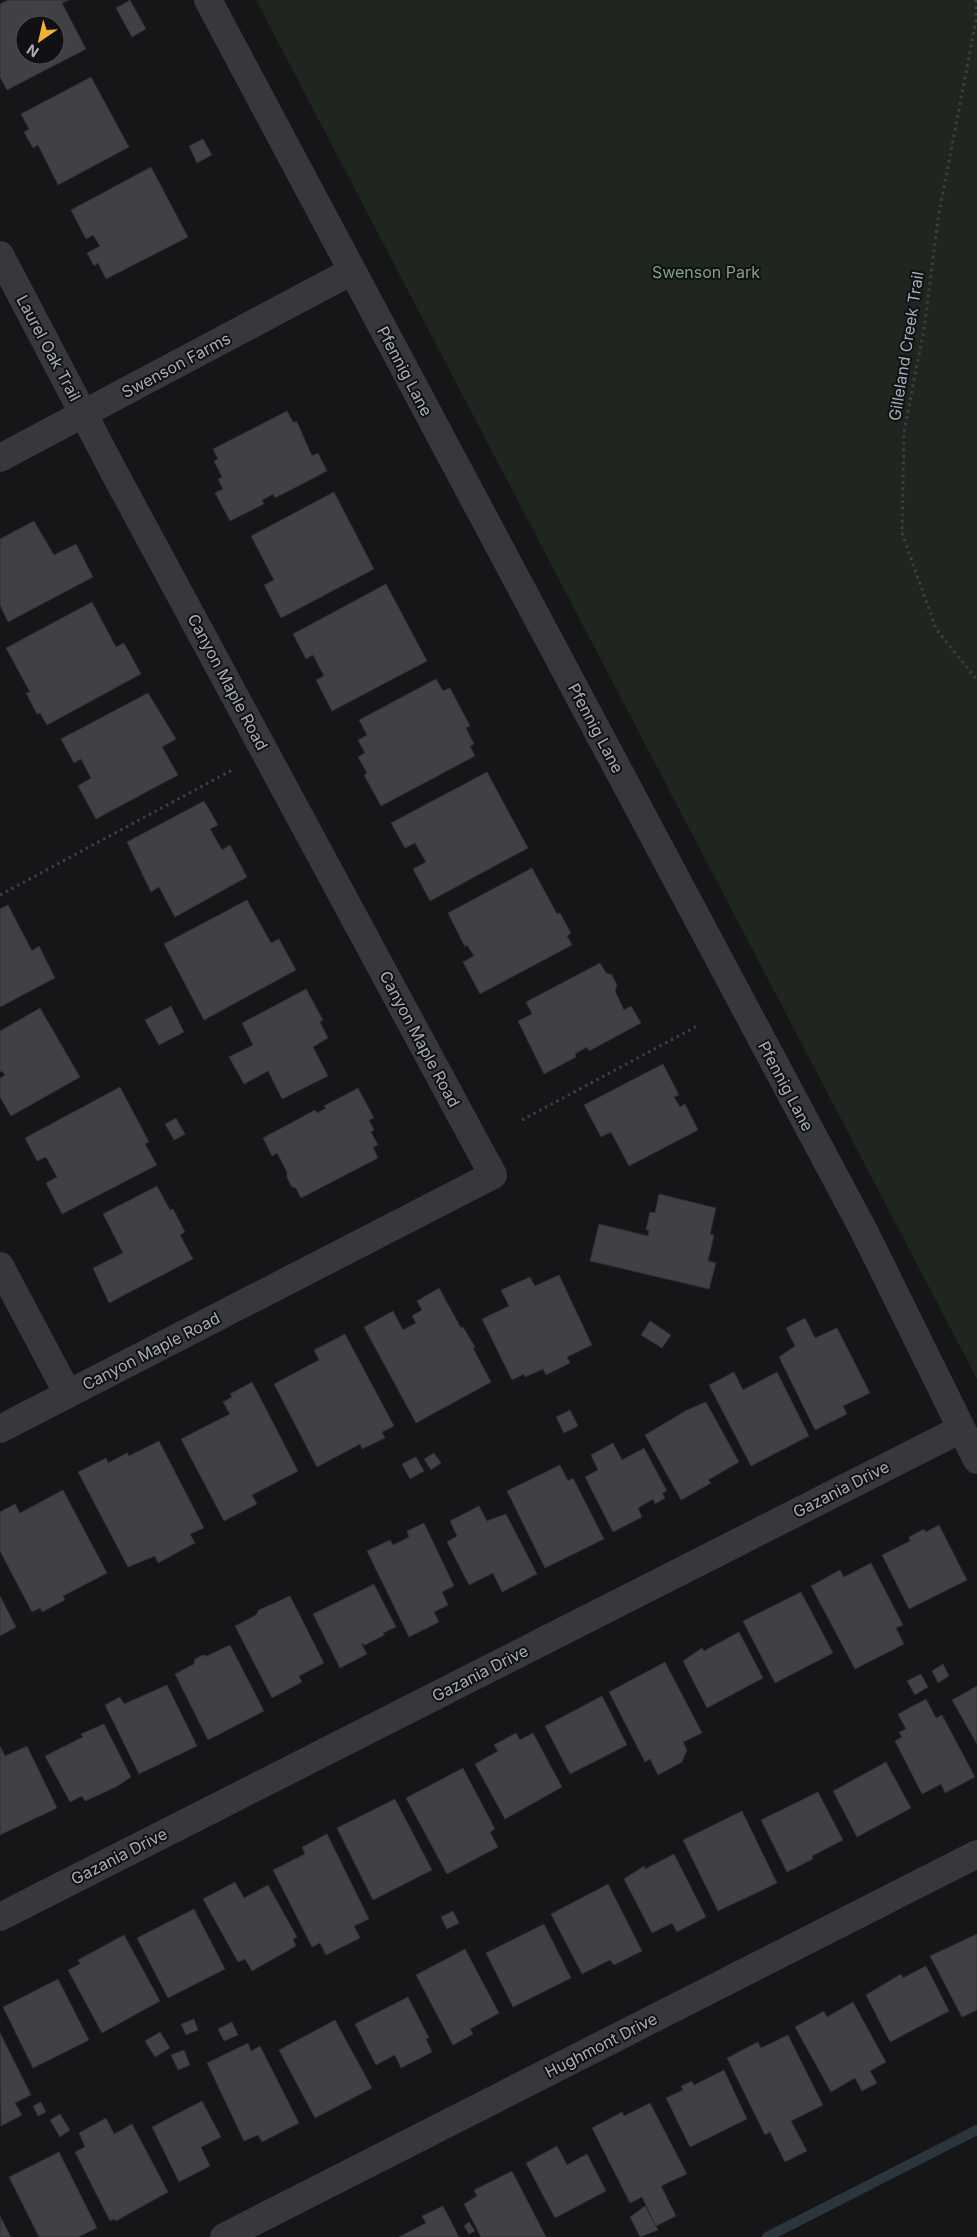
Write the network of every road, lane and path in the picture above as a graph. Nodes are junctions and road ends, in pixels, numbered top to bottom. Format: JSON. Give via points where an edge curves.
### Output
{"nodes":[{"id":1,"x":208,"y":0,"type":"edge"},
{"id":2,"x":976,"y":0,"type":"edge"},
{"id":3,"x":0,"y":255,"type":"edge"},
{"id":4,"x":352,"y":271,"type":"junction"},
{"id":5,"x":83,"y":414,"type":"junction"},
{"id":6,"x":0,"y":458,"type":"edge"},
{"id":7,"x":977,"y":680,"type":"edge"},
{"id":8,"x":234,"y":769,"type":"dead end"},
{"id":9,"x":0,"y":895,"type":"edge"},
{"id":10,"x":699,"y":1025,"type":"dead end"},
{"id":11,"x":522,"y":1120,"type":"dead end"},
{"id":12,"x":0,"y":1266,"type":"edge"},
{"id":13,"x":68,"y":1394,"type":"junction"},
{"id":14,"x":0,"y":1428,"type":"edge"},
{"id":15,"x":961,"y":1428,"type":"junction"},
{"id":16,"x":977,"y":1460,"type":"edge"},
{"id":17,"x":977,"y":1854,"type":"edge"},
{"id":18,"x":0,"y":1917,"type":"edge"},
{"id":19,"x":224,"y":2237,"type":"edge"}],
"edges":[{"from":1,"to":4,"type":"street","name":"Pfennig Lane"},
{"from":2,"to":7,"type":"path","name":"Gilleland Creek Trail","via":[[976,20],[938,219],[924,329],[904,432],[902,533],[936,629]]},
{"from":3,"to":5,"type":"street","name":"Laurel Oak Trail"},
{"from":4,"to":5,"type":"street","name":"Swenson Farms"},
{"from":4,"to":15,"type":"street","name":"Pfennig Lane","via":[[865,1233]]},
{"from":5,"to":6,"type":"street","name":"Swenson Farms"},
{"from":5,"to":13,"type":"street","name":"Canyon Maple Road","via":[[494,1175]]},
{"from":8,"to":9,"type":"path"},
{"from":10,"to":11,"type":"path"},
{"from":12,"to":13,"type":"street"},
{"from":13,"to":14,"type":"street","name":"Canyon Maple Road"},
{"from":15,"to":16,"type":"street","name":"Pfennig Lane"},
{"from":15,"to":18,"type":"street","name":"Gazania Drive"},
{"from":17,"to":19,"type":"street","name":"Hughmont Drive"}]}
